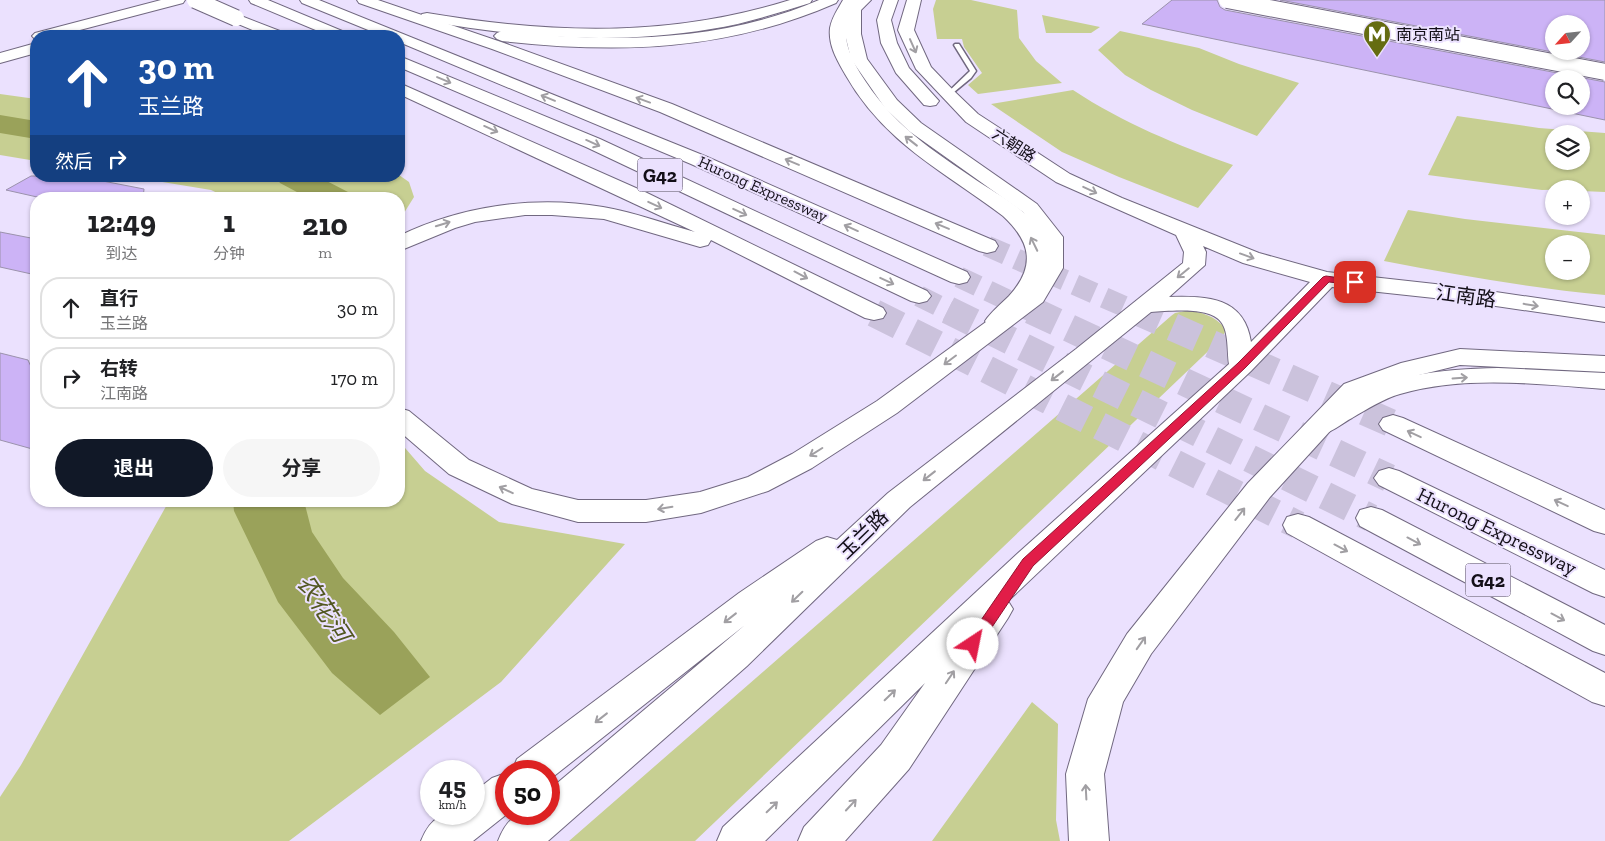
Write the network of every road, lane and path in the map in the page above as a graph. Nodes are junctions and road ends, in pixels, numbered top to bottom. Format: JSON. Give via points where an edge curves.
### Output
{"nodes":[{"id":1,"x":178,"y":0,"type":"edge"},
{"id":2,"x":195,"y":0,"type":"edge"},
{"id":3,"x":215,"y":0,"type":"edge"},
{"id":4,"x":256,"y":0,"type":"edge"},
{"id":5,"x":307,"y":0,"type":"edge"},
{"id":6,"x":364,"y":0,"type":"edge"},
{"id":7,"x":371,"y":0,"type":"edge"},
{"id":8,"x":805,"y":0,"type":"edge"},
{"id":9,"x":831,"y":0,"type":"edge"},
{"id":10,"x":850,"y":0,"type":"edge"},
{"id":11,"x":864,"y":0,"type":"edge"},
{"id":12,"x":891,"y":0,"type":"edge"},
{"id":13,"x":914,"y":0,"type":"edge"},
{"id":14,"x":1227,"y":0,"type":"edge"},
{"id":15,"x":1257,"y":0,"type":"edge"},
{"id":16,"x":427,"y":17,"type":"junction"},
{"id":17,"x":63,"y":30,"type":"edge"},
{"id":18,"x":102,"y":30,"type":"edge"},
{"id":19,"x":265,"y":30,"type":"edge"},
{"id":20,"x":328,"y":30,"type":"edge"},
{"id":21,"x":380,"y":30,"type":"edge"},
{"id":22,"x":30,"y":39,"type":"edge"},
{"id":23,"x":405,"y":40,"type":"edge"},
{"id":24,"x":957,"y":45,"type":"dead end"},
{"id":25,"x":498,"y":46,"type":"junction"},
{"id":26,"x":0,"y":47,"type":"edge"},
{"id":27,"x":30,"y":50,"type":"edge"},
{"id":28,"x":0,"y":58,"type":"edge"},
{"id":29,"x":405,"y":64,"type":"edge"},
{"id":30,"x":1605,"y":64,"type":"edge"},
{"id":31,"x":1605,"y":72,"type":"edge"},
{"id":32,"x":405,"y":91,"type":"edge"},
{"id":33,"x":948,"y":95,"type":"junction"},
{"id":34,"x":698,"y":160,"type":"junction"},
{"id":35,"x":1063,"y":178,"type":"junction"},
{"id":36,"x":1185,"y":232,"type":"junction"},
{"id":37,"x":405,"y":241,"type":"edge"},
{"id":38,"x":987,"y":246,"type":"tunnel mouth"},
{"id":39,"x":766,"y":257,"type":"junction"},
{"id":40,"x":959,"y":277,"type":"tunnel mouth"},
{"id":41,"x":1326,"y":279,"type":"junction"},
{"id":42,"x":919,"y":296,"type":"tunnel mouth"},
{"id":43,"x":1143,"y":306,"type":"junction"},
{"id":44,"x":874,"y":313,"type":"tunnel mouth"},
{"id":45,"x":1603,"y":326,"type":"edge"},
{"id":46,"x":978,"y":339,"type":"junction"},
{"id":47,"x":1605,"y":364,"type":"edge"},
{"id":48,"x":1242,"y":366,"type":"junction"},
{"id":49,"x":1605,"y":381,"type":"edge"},
{"id":50,"x":405,"y":422,"type":"edge"},
{"id":51,"x":1393,"y":424,"type":"tunnel mouth"},
{"id":52,"x":1317,"y":427,"type":"junction"},
{"id":53,"x":1389,"y":478,"type":"tunnel mouth"},
{"id":54,"x":898,"y":500,"type":"junction"},
{"id":55,"x":1371,"y":518,"type":"tunnel mouth"},
{"id":56,"x":1605,"y":524,"type":"edge"},
{"id":57,"x":1298,"y":525,"type":"tunnel mouth"},
{"id":58,"x":1028,"y":562,"type":"junction"},
{"id":59,"x":1381,"y":570,"type":"junction"},
{"id":60,"x":1605,"y":584,"type":"edge"},
{"id":61,"x":1605,"y":641,"type":"edge"},
{"id":62,"x":1605,"y":691,"type":"edge"},
{"id":63,"x":1605,"y":708,"type":"edge"},
{"id":64,"x":545,"y":760,"type":"edge"},
{"id":65,"x":495,"y":799,"type":"edge"},
{"id":66,"x":441,"y":841,"type":"edge"},
{"id":67,"x":518,"y":841,"type":"edge"},
{"id":68,"x":737,"y":841,"type":"edge"},
{"id":69,"x":818,"y":841,"type":"edge"},
{"id":70,"x":1089,"y":841,"type":"edge"}],
"edges":[{"from":1,"to":17,"type":"main road"},
{"from":2,"to":19,"type":"main road","bridge":true},
{"from":3,"to":18,"type":"main road"},
{"from":4,"to":20,"type":"main road"},
{"from":5,"to":21,"type":"main road","name":"Hurong Expressway","number":"G42"},
{"from":6,"to":25,"type":"main road"},
{"from":7,"to":16,"type":"main road"},
{"from":8,"to":16,"type":"main road","via":[[711,26],[615,35],[545,34],[471,26]]},
{"from":9,"to":16,"type":"main road","via":[[800,13],[732,32],[658,41],[537,40],[471,30]]},
{"from":46,"to":10,"type":"main road","one_way":true,"via":[[1022,297],[1035,273],[1038,253],[1027,230],[1006,209],[898,132],[861,88],[842,58],[836,32]]},
{"from":11,"to":46,"type":"main road","via":[[854,9],[853,34],[859,59],[891,104],[915,127],[1030,208],[1052,237],[1052,268],[1034,296]]},
{"from":12,"to":35,"type":"main road","via":[[884,20],[889,43],[902,70],[933,105],[978,139],[1019,163]]},
{"from":13,"to":33,"type":"main road","name":"六朝路","one_way":true,"via":[[906,30],[924,69]]},
{"from":14,"to":31,"type":"main road","bridge":true},
{"from":15,"to":30,"type":"main road"},
{"from":22,"to":26,"type":"main road"},
{"from":34,"to":23,"type":"main road","name":"Hurong Expressway","number":"G42","one_way":true},
{"from":24,"to":33,"type":"lane","via":[[973,71]]},
{"from":25,"to":34,"type":"main road"},
{"from":38,"to":25,"type":"main road","one_way":true,"via":[[666,108]]},
{"from":27,"to":28,"type":"main road"},
{"from":29,"to":42,"type":"main road","name":"Hurong Expressway","number":"G42","one_way":true,"via":[[593,143]]},
{"from":32,"to":39,"type":"main road","one_way":true},
{"from":33,"to":35,"type":"main road","name":"六朝路","via":[[972,118]]},
{"from":40,"to":34,"type":"main road","name":"Hurong Expressway","number":"G42","one_way":true},
{"from":35,"to":36,"type":"main road","name":"六朝路","one_way":true},
{"from":36,"to":41,"type":"main road","name":"六朝路","one_way":true,"via":[[1251,258]]},
{"from":36,"to":43,"type":"main road","name":"玉兰路","one_way":true,"via":[[1195,252],[1194,265]]},
{"from":37,"to":39,"type":"main road","one_way":true,"via":[[439,225],[465,218],[526,208],[562,208],[606,214]]},
{"from":39,"to":44,"type":"main road","one_way":true},
{"from":41,"to":45,"type":"main road","one_way":true,"via":[[1370,284],[1462,310]]},
{"from":41,"to":48,"type":"main road"},
{"from":43,"to":48,"type":"main road","via":[[1184,302],[1226,314],[1236,325]]},
{"from":43,"to":54,"type":"main road","name":"玉兰路","one_way":true},
{"from":46,"to":50,"type":"main road","one_way":true,"via":[[887,407],[802,461],[758,484],[701,502],[646,511],[578,511],[522,497],[459,467]]},
{"from":47,"to":52,"type":"main road","via":[[1460,358],[1410,369],[1353,390]]},
{"from":48,"to":58,"type":"main road"},
{"from":52,"to":49,"type":"main road","one_way":true,"via":[[1390,389],[1428,382],[1486,376]]},
{"from":56,"to":51,"type":"main road","one_way":true},
{"from":70,"to":52,"type":"main road","one_way":true,"via":[[1085,774],[1106,699],[1145,636],[1259,490]]},
{"from":53,"to":60,"type":"main road","name":"Hurong Expressway","number":"G42"},
{"from":54,"to":64,"type":"main road","one_way":true,"via":[[751,602]]},
{"from":54,"to":67,"type":"main road","name":"玉兰路","one_way":true,"via":[[735,656]]},
{"from":55,"to":61,"type":"main road","number":"G42","one_way":true},
{"from":57,"to":59,"type":"main road","one_way":true},
{"from":68,"to":58,"type":"main road","one_way":true},
{"from":69,"to":58,"type":"main road","one_way":true,"via":[[895,758]]},
{"from":59,"to":62,"type":"main road"},
{"from":59,"to":63,"type":"main road"},
{"from":65,"to":66,"type":"main road"}]}
